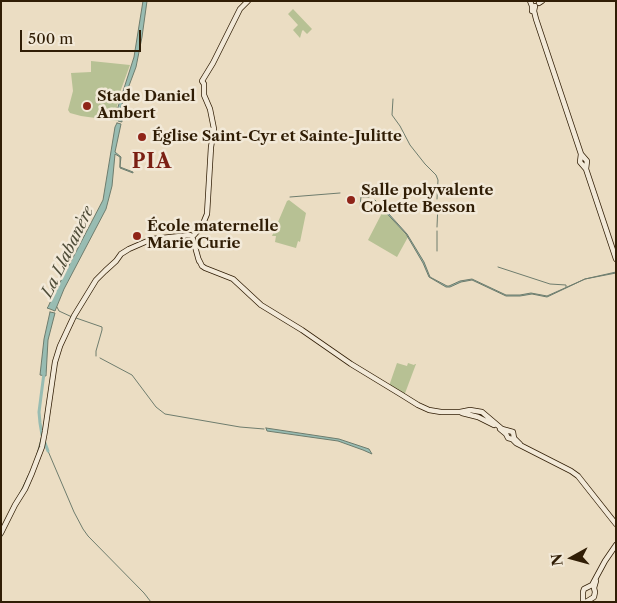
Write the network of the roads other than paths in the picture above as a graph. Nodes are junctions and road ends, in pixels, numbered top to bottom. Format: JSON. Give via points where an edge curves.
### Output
{"nodes":[{"id":1,"x":248,"y":1,"type":"edge"},
{"id":2,"x":536,"y":3,"type":"edge"},
{"id":3,"x":193,"y":234,"type":"junction"},
{"id":4,"x":616,"y":259,"type":"edge"},
{"id":5,"x":616,"y":524,"type":"edge"},
{"id":6,"x":1,"y":534,"type":"edge"},
{"id":7,"x":616,"y":547,"type":"edge"},
{"id":8,"x":592,"y":589,"type":"junction"},
{"id":9,"x":585,"y":600,"type":"edge"}],
"edges":[{"from":1,"to":3,"type":"main road","via":[[240,9],[202,81],[214,129],[207,214]]},
{"from":2,"to":4,"type":"main road","via":[[536,19]]},
{"from":3,"to":5,"type":"main road","via":[[204,270],[228,276],[258,303],[422,408],[486,414],[502,429],[511,430],[513,438],[520,444],[578,476]]},
{"from":3,"to":6,"type":"main road","via":[[152,239],[126,250],[96,280],[64,336],[55,362],[42,447],[25,489]]},
{"from":7,"to":8,"type":"main road","via":[[604,561]]},
{"from":8,"to":9,"type":"main road","via":[[594,597]]},
{"from":8,"to":9,"type":"main road","via":[[586,588],[583,592]]}]}
